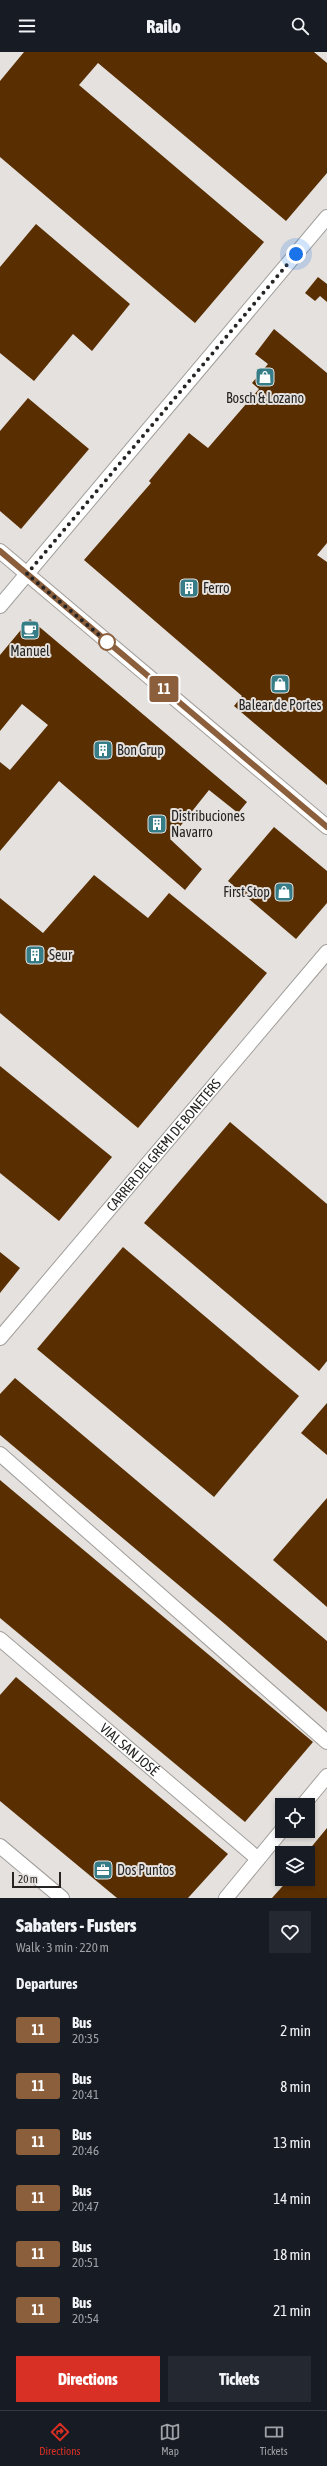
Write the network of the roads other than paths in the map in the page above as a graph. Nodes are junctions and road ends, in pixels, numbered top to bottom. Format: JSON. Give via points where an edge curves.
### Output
{"nodes":[{"id":1,"x":327,"y":217,"type":"edge"},
{"id":2,"x":0,"y":551,"type":"edge"},
{"id":3,"x":27,"y":574,"type":"junction"},
{"id":4,"x":0,"y":606,"type":"edge"},
{"id":5,"x":327,"y":827,"type":"edge"},
{"id":6,"x":327,"y":952,"type":"edge"},
{"id":7,"x":0,"y":1338,"type":"edge"},
{"id":8,"x":0,"y":1454,"type":"edge"},
{"id":9,"x":0,"y":1639,"type":"edge"},
{"id":10,"x":327,"y":1742,"type":"edge"},
{"id":11,"x":327,"y":1776,"type":"edge"},
{"id":12,"x":309,"y":1798,"type":"edge"},
{"id":13,"x":275,"y":1838,"type":"edge"},
{"id":14,"x":0,"y":1846,"type":"edge"},
{"id":15,"x":258,"y":1859,"type":"junction"},
{"id":16,"x":62,"y":1898,"type":"edge"},
{"id":17,"x":226,"y":1898,"type":"edge"}],
"edges":[{"from":1,"to":3,"type":"street"},
{"from":2,"to":3,"type":"street"},
{"from":3,"to":4,"type":"street"},
{"from":3,"to":5,"type":"street"},
{"from":6,"to":7,"type":"street","name":"CARRER DEL GREMI DE BONETERS"},
{"from":8,"to":10,"type":"street"},
{"from":9,"to":15,"type":"street","name":"VIAL SAN JOSÉ"},
{"from":11,"to":12,"type":"street"},
{"from":13,"to":15,"type":"street"},
{"from":14,"to":16,"type":"street"},
{"from":15,"to":17,"type":"street"}]}
